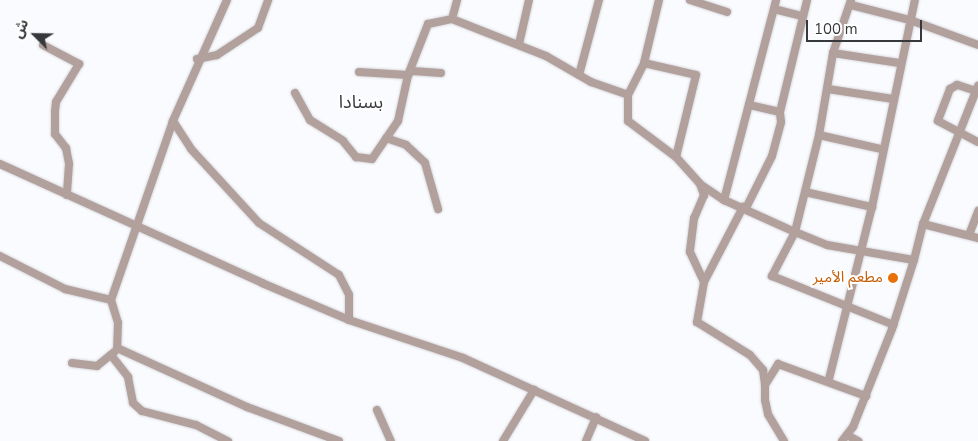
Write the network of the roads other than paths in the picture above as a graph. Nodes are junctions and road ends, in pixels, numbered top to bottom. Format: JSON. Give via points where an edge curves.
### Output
{"nodes":[{"id":1,"x":227,"y":0,"type":"edge"},
{"id":2,"x":268,"y":0,"type":"edge"},
{"id":3,"x":457,"y":0,"type":"edge"},
{"id":4,"x":529,"y":0,"type":"edge"},
{"id":5,"x":599,"y":0,"type":"edge"},
{"id":6,"x":659,"y":0,"type":"edge"},
{"id":7,"x":690,"y":0,"type":"edge"},
{"id":8,"x":776,"y":0,"type":"edge"},
{"id":9,"x":807,"y":0,"type":"edge"},
{"id":10,"x":915,"y":0,"type":"edge"},
{"id":11,"x":851,"y":3,"type":"edge"},
{"id":12,"x":774,"y":9,"type":"junction"},
{"id":13,"x":727,"y":12,"type":"dead end"},
{"id":14,"x":803,"y":16,"type":"junction"},
{"id":15,"x":452,"y":19,"type":"junction"},
{"id":16,"x":910,"y":20,"type":"junction"},
{"id":17,"x":519,"y":44,"type":"junction"},
{"id":18,"x":44,"y":45,"type":"dead end"},
{"id":19,"x":978,"y":45,"type":"edge"},
{"id":20,"x":833,"y":53,"type":"junction"},
{"id":21,"x":198,"y":59,"type":"junction"},
{"id":22,"x":644,"y":63,"type":"junction"},
{"id":23,"x":899,"y":63,"type":"junction"},
{"id":24,"x":359,"y":72,"type":"dead end"},
{"id":25,"x":441,"y":73,"type":"dead end"},
{"id":26,"x":408,"y":74,"type":"junction"},
{"id":27,"x":579,"y":75,"type":"junction"},
{"id":28,"x":828,"y":89,"type":"junction"},
{"id":29,"x":977,"y":89,"type":"edge"},
{"id":30,"x":295,"y":93,"type":"dead end"},
{"id":31,"x":628,"y":95,"type":"junction"},
{"id":32,"x":892,"y":99,"type":"junction"},
{"id":33,"x":750,"y":105,"type":"junction"},
{"id":34,"x":780,"y":112,"type":"junction"},
{"id":35,"x":173,"y":120,"type":"junction"},
{"id":36,"x":820,"y":134,"type":"junction"},
{"id":37,"x":960,"y":135,"type":"junction"},
{"id":38,"x":386,"y":138,"type":"junction"},
{"id":39,"x":978,"y":142,"type":"edge"},
{"id":40,"x":881,"y":149,"type":"junction"},
{"id":41,"x":676,"y":157,"type":"junction"},
{"id":42,"x":0,"y":164,"type":"edge"},
{"id":43,"x":700,"y":184,"type":"junction"},
{"id":44,"x":805,"y":192,"type":"junction"},
{"id":45,"x":68,"y":195,"type":"junction"},
{"id":46,"x":724,"y":200,"type":"junction"},
{"id":47,"x":872,"y":207,"type":"junction"},
{"id":48,"x":438,"y":208,"type":"dead end"},
{"id":49,"x":745,"y":208,"type":"junction"},
{"id":50,"x":978,"y":211,"type":"edge"},
{"id":51,"x":923,"y":224,"type":"junction"},
{"id":52,"x":135,"y":226,"type":"junction"},
{"id":53,"x":795,"y":232,"type":"junction"},
{"id":54,"x":969,"y":235,"type":"junction"},
{"id":55,"x":978,"y":238,"type":"edge"},
{"id":56,"x":861,"y":251,"type":"junction"},
{"id":57,"x":0,"y":256,"type":"edge"},
{"id":58,"x":914,"y":260,"type":"junction"},
{"id":59,"x":704,"y":282,"type":"junction"},
{"id":60,"x":111,"y":300,"type":"junction"},
{"id":61,"x":849,"y":308,"type":"junction"},
{"id":62,"x":349,"y":320,"type":"junction"},
{"id":63,"x":894,"y":325,"type":"junction"},
{"id":64,"x":117,"y":348,"type":"junction"},
{"id":65,"x":111,"y":355,"type":"junction"},
{"id":66,"x":72,"y":363,"type":"dead end"},
{"id":67,"x":829,"y":379,"type":"junction"},
{"id":68,"x":765,"y":385,"type":"junction"},
{"id":69,"x":534,"y":390,"type":"junction"},
{"id":70,"x":866,"y":396,"type":"junction"},
{"id":71,"x":377,"y":410,"type":"dead end"},
{"id":72,"x":596,"y":417,"type":"junction"},
{"id":73,"x":844,"y":438,"type":"edge"},
{"id":74,"x":228,"y":441,"type":"edge"},
{"id":75,"x":339,"y":441,"type":"edge"},
{"id":76,"x":391,"y":441,"type":"edge"},
{"id":77,"x":503,"y":441,"type":"edge"},
{"id":78,"x":586,"y":441,"type":"edge"},
{"id":79,"x":646,"y":441,"type":"edge"},
{"id":80,"x":784,"y":441,"type":"edge"},
{"id":81,"x":858,"y":441,"type":"edge"}],
"edges":[{"from":1,"to":21,"type":"street"},
{"from":2,"to":21,"type":"street","via":[[258,28],[216,55]]},
{"from":3,"to":15,"type":"street"},
{"from":4,"to":17,"type":"street"},
{"from":5,"to":27,"type":"street"},
{"from":6,"to":22,"type":"street"},
{"from":7,"to":13,"type":"street"},
{"from":8,"to":12,"type":"street"},
{"from":9,"to":14,"type":"street"},
{"from":10,"to":16,"type":"street"},
{"from":11,"to":16,"type":"street"},
{"from":11,"to":20,"type":"street"},
{"from":12,"to":14,"type":"street"},
{"from":12,"to":33,"type":"street"},
{"from":14,"to":34,"type":"street"},
{"from":15,"to":17,"type":"street"},
{"from":15,"to":26,"type":"street","via":[[428,24]]},
{"from":16,"to":19,"type":"street"},
{"from":16,"to":23,"type":"street"},
{"from":17,"to":27,"type":"street"},
{"from":18,"to":45,"type":"street","via":[[79,64],[56,102],[55,111],[55,134],[66,148],[69,164]]},
{"from":20,"to":23,"type":"street"},
{"from":20,"to":28,"type":"street"},
{"from":21,"to":35,"type":"street"},
{"from":22,"to":31,"type":"street"},
{"from":22,"to":41,"type":"street","via":[[696,75]]},
{"from":23,"to":32,"type":"street"},
{"from":24,"to":26,"type":"street"},
{"from":25,"to":26,"type":"street","via":[[412,71]]},
{"from":26,"to":38,"type":"street","via":[[398,121]]},
{"from":27,"to":31,"type":"street"},
{"from":28,"to":32,"type":"street"},
{"from":28,"to":36,"type":"street"},
{"from":29,"to":37,"type":"street"},
{"from":29,"to":37,"type":"street","via":[[953,87],[938,115],[940,125]]},
{"from":30,"to":38,"type":"street","via":[[310,120],[344,141],[356,157],[372,159]]},
{"from":31,"to":41,"type":"street","via":[[628,121]]},
{"from":32,"to":40,"type":"street"},
{"from":33,"to":34,"type":"street"},
{"from":33,"to":46,"type":"street"},
{"from":34,"to":49,"type":"street","via":[[772,156]]},
{"from":35,"to":52,"type":"street"},
{"from":35,"to":62,"type":"street","via":[[191,149],[260,222],[339,275],[349,295]]},
{"from":36,"to":40,"type":"street"},
{"from":36,"to":44,"type":"street"},
{"from":37,"to":39,"type":"street"},
{"from":37,"to":51,"type":"street"},
{"from":38,"to":48,"type":"street","via":[[406,145],[425,163]]},
{"from":40,"to":47,"type":"street"},
{"from":41,"to":43,"type":"street"},
{"from":42,"to":45,"type":"street"},
{"from":43,"to":46,"type":"street"},
{"from":43,"to":59,"type":"street","via":[[704,195],[694,218],[690,252]]},
{"from":44,"to":47,"type":"street"},
{"from":44,"to":53,"type":"street"},
{"from":45,"to":52,"type":"street"},
{"from":46,"to":49,"type":"street"},
{"from":47,"to":56,"type":"street"},
{"from":49,"to":53,"type":"street"},
{"from":49,"to":59,"type":"street"},
{"from":50,"to":54,"type":"street"},
{"from":51,"to":54,"type":"street"},
{"from":51,"to":58,"type":"street"},
{"from":52,"to":60,"type":"street"},
{"from":52,"to":62,"type":"street"},
{"from":53,"to":56,"type":"street","via":[[827,245]]},
{"from":53,"to":61,"type":"street","via":[[773,272],[773,280]]},
{"from":54,"to":55,"type":"street"},
{"from":56,"to":58,"type":"street"},
{"from":56,"to":61,"type":"street"},
{"from":57,"to":60,"type":"street","via":[[65,289]]},
{"from":58,"to":63,"type":"street"},
{"from":59,"to":68,"type":"street","via":[[697,322],[750,355],[763,370]]},
{"from":60,"to":64,"type":"street","via":[[118,323]]},
{"from":61,"to":63,"type":"street"},
{"from":61,"to":67,"type":"street"},
{"from":62,"to":69,"type":"street","via":[[463,358]]},
{"from":63,"to":70,"type":"street"},
{"from":64,"to":65,"type":"street"},
{"from":64,"to":75,"type":"street","via":[[247,407]]},
{"from":65,"to":66,"type":"street","via":[[97,366]]},
{"from":65,"to":74,"type":"street","via":[[128,377],[133,403],[142,412],[196,425]]},
{"from":67,"to":68,"type":"street","via":[[778,364]]},
{"from":67,"to":70,"type":"street"},
{"from":68,"to":80,"type":"street","via":[[768,414]]},
{"from":69,"to":72,"type":"street"},
{"from":69,"to":77,"type":"street"},
{"from":70,"to":73,"type":"street"},
{"from":71,"to":76,"type":"street"},
{"from":72,"to":78,"type":"street"},
{"from":72,"to":79,"type":"street"},
{"from":73,"to":81,"type":"street"}]}
